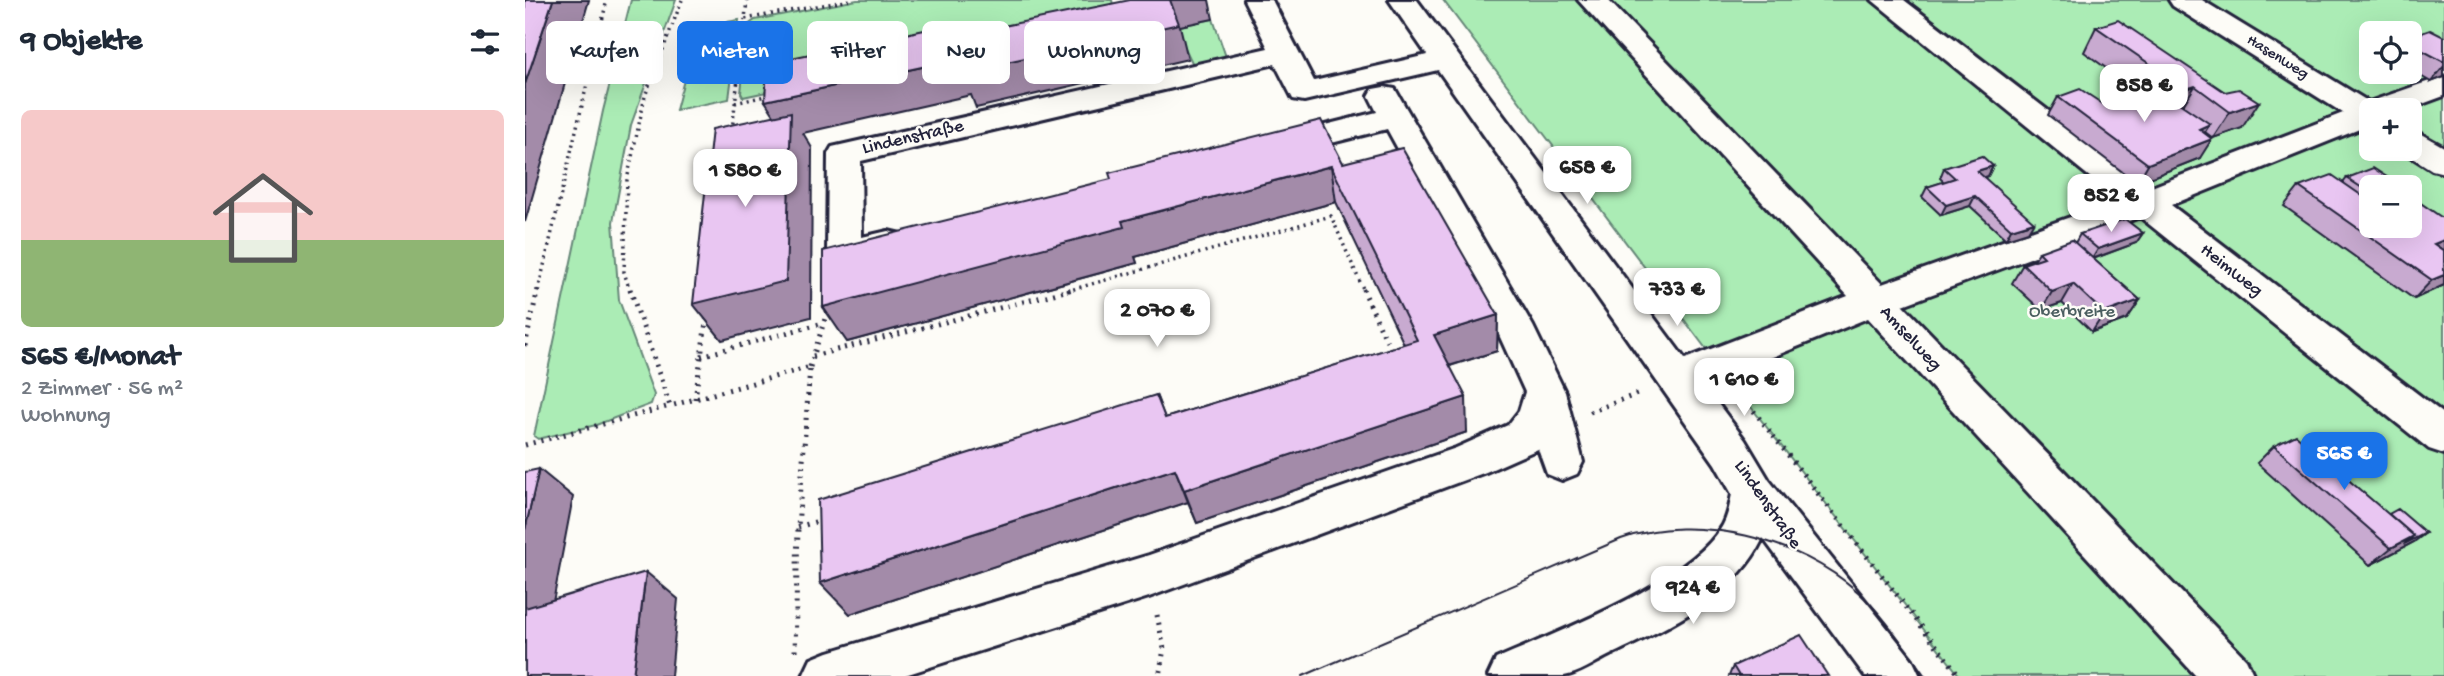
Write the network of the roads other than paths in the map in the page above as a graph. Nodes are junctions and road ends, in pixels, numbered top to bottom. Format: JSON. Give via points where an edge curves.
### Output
{"nodes":[{"id":1,"x":1258,"y":0,"type":"edge"},
{"id":2,"x":1403,"y":0,"type":"edge"},
{"id":3,"x":1592,"y":0,"type":"edge"},
{"id":4,"x":1886,"y":0,"type":"edge"},
{"id":5,"x":2183,"y":0,"type":"edge"},
{"id":6,"x":1285,"y":53,"type":"junction"},
{"id":7,"x":1447,"y":59,"type":"junction"},
{"id":8,"x":1373,"y":75,"type":"junction"},
{"id":9,"x":2444,"y":85,"type":"edge"},
{"id":10,"x":2412,"y":98,"type":"edge"},
{"id":11,"x":2359,"y":106,"type":"edge"},
{"id":12,"x":1396,"y":117,"type":"junction"},
{"id":13,"x":2359,"y":119,"type":"edge"},
{"id":14,"x":2422,"y":148,"type":"edge"},
{"id":15,"x":1251,"y":153,"type":"edge"},
{"id":16,"x":2444,"y":162,"type":"edge"},
{"id":17,"x":2143,"y":203,"type":"junction"},
{"id":18,"x":912,"y":237,"type":"edge"},
{"id":19,"x":1874,"y":301,"type":"junction"},
{"id":20,"x":1677,"y":379,"type":"junction"},
{"id":21,"x":2444,"y":437,"type":"edge"},
{"id":22,"x":1754,"y":493,"type":"junction"},
{"id":23,"x":811,"y":669,"type":"edge"},
{"id":24,"x":1513,"y":676,"type":"edge"},
{"id":25,"x":1895,"y":676,"type":"edge"},
{"id":26,"x":2229,"y":676,"type":"edge"}],
"edges":[{"from":1,"to":6,"type":"street"},
{"from":2,"to":7,"type":"street","name":"Lindenstraße"},
{"from":3,"to":19,"type":"street","name":"Amselweg"},
{"from":4,"to":17,"type":"street","name":"Heimweg"},
{"from":5,"to":11,"type":"street","name":"Hasenweg"},
{"from":6,"to":8,"type":"street","via":[[1304,92]]},
{"from":6,"to":18,"type":"street","name":"Lindenstraße","via":[[844,154],[845,254]]},
{"from":7,"to":8,"type":"street"},
{"from":7,"to":20,"type":"street","name":"Lindenstraße"},
{"from":8,"to":12,"type":"street"},
{"from":9,"to":10,"type":"street"},
{"from":12,"to":15,"type":"street"},
{"from":12,"to":23,"type":"street","via":[[1514,326],[1554,427],[1538,418],[1523,437],[1471,460],[1149,576]]},
{"from":13,"to":17,"type":"street"},
{"from":14,"to":16,"type":"street"},
{"from":17,"to":19,"type":"street"},
{"from":17,"to":21,"type":"street","name":"Heimweg"},
{"from":19,"to":20,"type":"street"},
{"from":19,"to":26,"type":"street","name":"Amselweg"},
{"from":20,"to":22,"type":"street","name":"Lindenstraße"},
{"from":22,"to":24,"type":"street","via":[[1742,535],[1707,574],[1677,596]]},
{"from":22,"to":25,"type":"street","name":"Lindenstraße"}]}
